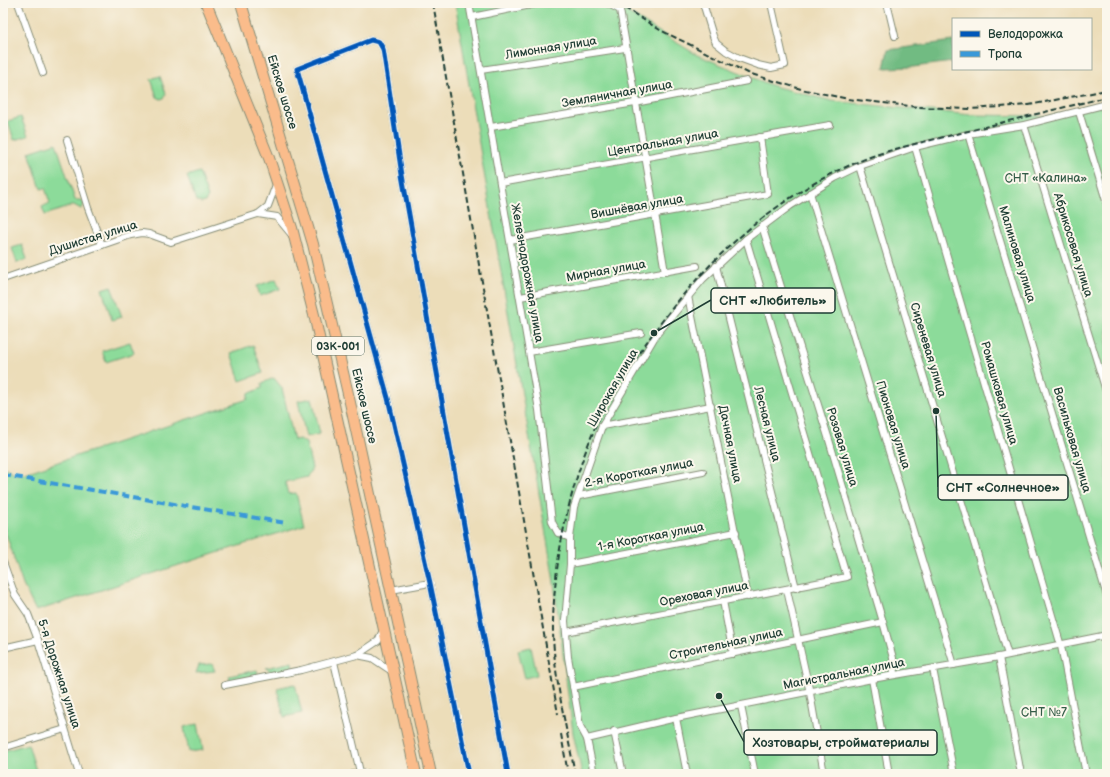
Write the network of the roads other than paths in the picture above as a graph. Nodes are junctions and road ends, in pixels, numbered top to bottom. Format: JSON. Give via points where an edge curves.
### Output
{"nodes":[{"id":1,"x":18,"y":3,"type":"edge"},
{"id":2,"x":206,"y":3,"type":"edge"},
{"id":3,"x":213,"y":3,"type":"edge"},
{"id":4,"x":241,"y":3,"type":"edge"},
{"id":5,"x":470,"y":3,"type":"edge"},
{"id":6,"x":541,"y":3,"type":"edge"},
{"id":7,"x":607,"y":3,"type":"edge"},
{"id":8,"x":703,"y":3,"type":"edge"},
{"id":9,"x":770,"y":3,"type":"edge"},
{"id":10,"x":887,"y":3,"type":"edge"},
{"id":11,"x":472,"y":17,"type":"junction"},
{"id":12,"x":895,"y":36,"type":"dead end"},
{"id":13,"x":221,"y":39,"type":"junction"},
{"id":14,"x":625,"y":48,"type":"junction"},
{"id":15,"x":481,"y":70,"type":"junction"},
{"id":16,"x":42,"y":73,"type":"dead end"},
{"id":17,"x":747,"y":81,"type":"dead end"},
{"id":18,"x":635,"y":103,"type":"junction"},
{"id":19,"x":1107,"y":104,"type":"edge"},
{"id":20,"x":1079,"y":112,"type":"junction"},
{"id":21,"x":830,"y":125,"type":"dead end"},
{"id":22,"x":1024,"y":125,"type":"junction"},
{"id":23,"x":491,"y":127,"type":"junction"},
{"id":24,"x":968,"y":134,"type":"junction"},
{"id":25,"x":760,"y":137,"type":"junction"},
{"id":26,"x":67,"y":140,"type":"dead end"},
{"id":27,"x":915,"y":147,"type":"junction"},
{"id":28,"x":645,"y":157,"type":"junction"},
{"id":29,"x":860,"y":166,"type":"junction"},
{"id":30,"x":277,"y":180,"type":"junction"},
{"id":31,"x":500,"y":183,"type":"junction"},
{"id":32,"x":810,"y":193,"type":"junction"},
{"id":33,"x":1107,"y":204,"type":"edge"},
{"id":34,"x":258,"y":214,"type":"junction"},
{"id":35,"x":655,"y":215,"type":"junction"},
{"id":36,"x":762,"y":226,"type":"junction"},
{"id":37,"x":295,"y":239,"type":"junction"},
{"id":38,"x":746,"y":239,"type":"junction"},
{"id":39,"x":510,"y":240,"type":"junction"},
{"id":40,"x":102,"y":245,"type":"junction"},
{"id":41,"x":697,"y":266,"type":"dead end"},
{"id":42,"x":716,"y":266,"type":"junction"},
{"id":43,"x":665,"y":272,"type":"junction"},
{"id":44,"x":3,"y":279,"type":"edge"},
{"id":45,"x":688,"y":296,"type":"junction"},
{"id":46,"x":520,"y":297,"type":"junction"},
{"id":47,"x":641,"y":333,"type":"dead end"},
{"id":48,"x":529,"y":352,"type":"junction"},
{"id":49,"x":1044,"y":382,"type":"joint"},
{"id":50,"x":1107,"y":394,"type":"edge"},
{"id":51,"x":711,"y":406,"type":"junction"},
{"id":52,"x":602,"y":426,"type":"junction"},
{"id":53,"x":702,"y":472,"type":"dead end"},
{"id":54,"x":579,"y":496,"type":"junction"},
{"id":55,"x":736,"y":532,"type":"junction"},
{"id":56,"x":570,"y":538,"type":"junction"},
{"id":57,"x":3,"y":562,"type":"edge"},
{"id":58,"x":570,"y":564,"type":"junction"},
{"id":59,"x":430,"y":583,"type":"junction"},
{"id":60,"x":796,"y":588,"type":"junction"},
{"id":61,"x":391,"y":590,"type":"junction"},
{"id":62,"x":787,"y":590,"type":"junction"},
{"id":63,"x":1107,"y":596,"type":"edge"},
{"id":64,"x":748,"y":597,"type":"junction"},
{"id":65,"x":723,"y":601,"type":"junction"},
{"id":66,"x":883,"y":622,"type":"junction"},
{"id":67,"x":384,"y":629,"type":"junction"},
{"id":68,"x":566,"y":632,"type":"junction"},
{"id":69,"x":1107,"y":635,"type":"edge"},
{"id":70,"x":799,"y":639,"type":"junction"},
{"id":71,"x":38,"y":640,"type":"junction"},
{"id":72,"x":1062,"y":646,"type":"junction"},
{"id":73,"x":3,"y":648,"type":"edge"},
{"id":74,"x":733,"y":654,"type":"junction"},
{"id":75,"x":357,"y":655,"type":"junction"},
{"id":76,"x":1008,"y":655,"type":"junction"},
{"id":77,"x":999,"y":657,"type":"junction"},
{"id":78,"x":334,"y":662,"type":"junction"},
{"id":79,"x":954,"y":665,"type":"junction"},
{"id":80,"x":933,"y":669,"type":"junction"},
{"id":81,"x":393,"y":673,"type":"junction"},
{"id":82,"x":894,"y":675,"type":"junction"},
{"id":83,"x":872,"y":679,"type":"junction"},
{"id":84,"x":226,"y":685,"type":"dead end"},
{"id":85,"x":573,"y":687,"type":"junction"},
{"id":86,"x":810,"y":692,"type":"junction"},
{"id":87,"x":741,"y":706,"type":"junction"},
{"id":88,"x":676,"y":718,"type":"junction"},
{"id":89,"x":66,"y":729,"type":"junction"},
{"id":90,"x":614,"y":732,"type":"junction"},
{"id":91,"x":587,"y":739,"type":"junction"},
{"id":92,"x":3,"y":748,"type":"edge"},
{"id":93,"x":360,"y":772,"type":"junction"},
{"id":94,"x":79,"y":774,"type":"edge"},
{"id":95,"x":353,"y":774,"type":"edge"},
{"id":96,"x":368,"y":774,"type":"edge"},
{"id":97,"x":416,"y":774,"type":"edge"},
{"id":98,"x":431,"y":774,"type":"edge"},
{"id":99,"x":469,"y":774,"type":"edge"},
{"id":100,"x":508,"y":774,"type":"edge"},
{"id":101,"x":594,"y":774,"type":"edge"},
{"id":102,"x":623,"y":774,"type":"edge"},
{"id":103,"x":687,"y":774,"type":"edge"},
{"id":104,"x":755,"y":774,"type":"edge"},
{"id":105,"x":824,"y":774,"type":"edge"},
{"id":106,"x":889,"y":774,"type":"edge"},
{"id":107,"x":954,"y":774,"type":"edge"},
{"id":108,"x":1021,"y":774,"type":"edge"},
{"id":109,"x":1086,"y":774,"type":"edge"}],
"edges":[{"from":1,"to":16,"type":"street"},
{"from":2,"to":13,"type":"main road","number":"03К-001"},
{"from":3,"to":13,"type":"main road","number":"03К-001"},
{"from":4,"to":61,"type":"main road","name":"Ейское шоссе","number":"03К-001","via":[[313,244]]},
{"from":5,"to":11,"type":"street","name":"Железнодорожная улица"},
{"from":6,"to":11,"type":"street"},
{"from":7,"to":14,"type":"street","via":[[620,10]]},
{"from":8,"to":9,"type":"street","via":[[716,43],[740,58],[771,68],[785,65]]},
{"from":10,"to":12,"type":"street"},
{"from":11,"to":15,"type":"street","name":"Железнодорожная улица"},
{"from":13,"to":30,"type":"main road","number":"03К-001"},
{"from":14,"to":15,"type":"street","name":"Лимонная улица"},
{"from":14,"to":18,"type":"street"},
{"from":15,"to":23,"type":"street","name":"Железнодорожная улица"},
{"from":17,"to":18,"type":"street","name":"Земляничная улица"},
{"from":18,"to":23,"type":"street","name":"Земляничная улица"},
{"from":18,"to":28,"type":"street"},
{"from":19,"to":20,"type":"street","name":"Широкая улица"},
{"from":20,"to":22,"type":"street","name":"Широкая улица"},
{"from":20,"to":33,"type":"street"},
{"from":21,"to":25,"type":"street","name":"Центральная улица"},
{"from":22,"to":24,"type":"street","name":"Широкая улица"},
{"from":22,"to":50,"type":"street","name":"Абрикосовая улица"},
{"from":23,"to":31,"type":"street","name":"Железнодорожная улица"},
{"from":24,"to":27,"type":"street","name":"Широкая улица"},
{"from":24,"to":49,"type":"street","name":"Малиновая улица"},
{"from":25,"to":28,"type":"street","name":"Центральная улица"},
{"from":25,"to":35,"type":"street","name":"Вишнёвая улица","via":[[768,194]]},
{"from":26,"to":40,"type":"street"},
{"from":27,"to":29,"type":"street","name":"Широкая улица"},
{"from":27,"to":72,"type":"street","name":"Ромашковая улица"},
{"from":28,"to":31,"type":"street","name":"Центральная улица"},
{"from":28,"to":35,"type":"street"},
{"from":29,"to":32,"type":"street","name":"Широкая улица"},
{"from":29,"to":76,"type":"street","name":"Сиреневая улица"},
{"from":30,"to":34,"type":"street","via":[[268,206]]},
{"from":30,"to":37,"type":"main road","number":"03К-001"},
{"from":31,"to":39,"type":"street","name":"Железнодорожная улица"},
{"from":32,"to":36,"type":"street","name":"Широкая улица"},
{"from":32,"to":79,"type":"street","name":"Пионовая улица"},
{"from":34,"to":37,"type":"street","via":[[277,217]]},
{"from":34,"to":40,"type":"street","name":"Душистая улица","via":[[173,242],[142,233]]},
{"from":35,"to":39,"type":"street","name":"Вишнёвая улица"},
{"from":35,"to":43,"type":"street"},
{"from":36,"to":38,"type":"street","name":"Широкая улица"},
{"from":36,"to":66,"type":"street","name":"Розовая улица"},
{"from":37,"to":67,"type":"main road","number":"03К-001"},
{"from":38,"to":42,"type":"street","name":"Широкая улица"},
{"from":38,"to":60,"type":"street","name":"Ореховая улица","via":[[847,577]]},
{"from":39,"to":46,"type":"street","name":"Железнодорожная улица"},
{"from":40,"to":44,"type":"street","name":"Душистая улица"},
{"from":41,"to":43,"type":"street","name":"Мирная улица"},
{"from":42,"to":45,"type":"street","name":"Широкая улица"},
{"from":42,"to":60,"type":"street","name":"Лесная улица"},
{"from":43,"to":46,"type":"street","name":"Мирная улица"},
{"from":45,"to":51,"type":"street","name":"Дачная улица"},
{"from":45,"to":52,"type":"street","name":"Широкая улица","via":[[656,335]]},
{"from":46,"to":48,"type":"street","name":"Железнодорожная улица"},
{"from":47,"to":48,"type":"street"},
{"from":48,"to":56,"type":"street","name":"Железнодорожная улица","via":[[539,410],[552,522],[558,533]]},
{"from":49,"to":63,"type":"street","name":"Васильковая улица"},
{"from":51,"to":52,"type":"street"},
{"from":51,"to":55,"type":"street","name":"Дачная улица"},
{"from":52,"to":54,"type":"street","name":"Широкая улица"},
{"from":53,"to":54,"type":"street","name":"2-я Короткая улица"},
{"from":54,"to":56,"type":"street","name":"Широкая улица","via":[[574,507]]},
{"from":55,"to":58,"type":"street","name":"1-я Короткая улица"},
{"from":55,"to":64,"type":"street","name":"Дачная улица"},
{"from":56,"to":58,"type":"street","name":"Широкая улица"},
{"from":57,"to":71,"type":"street","name":"5-я Дорожная улица","via":[[15,595],[28,614]]},
{"from":58,"to":68,"type":"street","name":"Широкая улица"},
{"from":59,"to":61,"type":"street"},
{"from":59,"to":99,"type":"street"},
{"from":59,"to":100,"type":"street","via":[[388,398],[297,69],[371,40],[379,42],[383,48],[402,175]]},
{"from":60,"to":62,"type":"street","name":"Ореховая улица"},
{"from":61,"to":98,"type":"main road","name":"Ейское шоссе","number":"03К-001"},
{"from":62,"to":64,"type":"street","name":"Ореховая улица"},
{"from":62,"to":70,"type":"street"},
{"from":64,"to":65,"type":"street","name":"Ореховая улица"},
{"from":65,"to":68,"type":"street","name":"Ореховая улица"},
{"from":65,"to":74,"type":"street"},
{"from":66,"to":70,"type":"street","name":"Строительная улица"},
{"from":66,"to":82,"type":"street","name":"Розовая улица","via":[[893,658]]},
{"from":67,"to":75,"type":"street","via":[[378,641]]},
{"from":67,"to":81,"type":"main road","number":"03К-001"},
{"from":68,"to":85,"type":"street","name":"Широкая улица"},
{"from":69,"to":72,"type":"street","name":"Магистральная улица"},
{"from":70,"to":74,"type":"street","name":"Строительная улица"},
{"from":70,"to":86,"type":"street"},
{"from":71,"to":73,"type":"street"},
{"from":71,"to":89,"type":"street","name":"5-я Дорожная улица"},
{"from":72,"to":76,"type":"street","name":"Магистральная улица"},
{"from":72,"to":109,"type":"street","name":"Ромашковая улица"},
{"from":74,"to":85,"type":"street","name":"Строительная улица"},
{"from":75,"to":78,"type":"street"},
{"from":75,"to":81,"type":"street","via":[[372,658]]},
{"from":76,"to":77,"type":"street","name":"Магистральная улица"},
{"from":77,"to":79,"type":"street","name":"Магистральная улица"},
{"from":77,"to":108,"type":"street"},
{"from":78,"to":84,"type":"street"},
{"from":78,"to":93,"type":"street"},
{"from":79,"to":80,"type":"street","name":"Магистральная улица"},
{"from":80,"to":82,"type":"street","name":"Магистральная улица"},
{"from":80,"to":107,"type":"street"},
{"from":81,"to":97,"type":"main road","number":"03К-001"},
{"from":82,"to":83,"type":"street","name":"Магистральная улица"},
{"from":83,"to":86,"type":"street","name":"Магистральная улица"},
{"from":83,"to":106,"type":"street"},
{"from":85,"to":91,"type":"street","name":"Широкая улица","via":[[580,726]]},
{"from":86,"to":87,"type":"street","name":"Магистральная улица"},
{"from":86,"to":105,"type":"street"},
{"from":87,"to":88,"type":"street","name":"Магистральная улица"},
{"from":87,"to":104,"type":"street"},
{"from":88,"to":90,"type":"street","name":"Магистральная улица"},
{"from":88,"to":103,"type":"street"},
{"from":89,"to":92,"type":"street"},
{"from":89,"to":94,"type":"street","name":"5-я Дорожная улица"},
{"from":90,"to":91,"type":"street","name":"Магистральная улица"},
{"from":90,"to":102,"type":"street"},
{"from":91,"to":101,"type":"street","name":"Широкая улица"},
{"from":93,"to":95,"type":"street"},
{"from":93,"to":96,"type":"street"}]}
